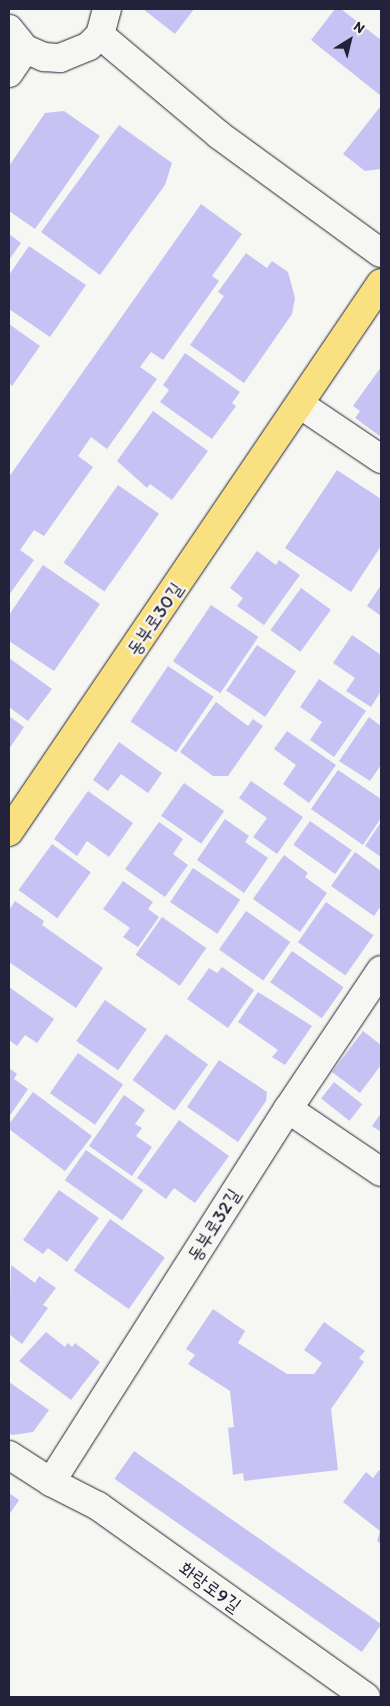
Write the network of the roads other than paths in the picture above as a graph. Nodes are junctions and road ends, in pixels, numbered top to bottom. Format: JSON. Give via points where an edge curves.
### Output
{"nodes":[{"id":1,"x":107,"y":9,"type":"edge"},
{"id":2,"x":100,"y":35,"type":"junction"},
{"id":3,"x":17,"y":39,"type":"edge"},
{"id":4,"x":9,"y":73,"type":"edge"},
{"id":5,"x":381,"y":254,"type":"edge"},
{"id":6,"x":381,"y":283,"type":"edge"},
{"id":7,"x":301,"y":406,"type":"junction"},
{"id":8,"x":381,"y":459,"type":"edge"},
{"id":9,"x":9,"y":832,"type":"edge"},
{"id":10,"x":381,"y":970,"type":"edge"},
{"id":11,"x":288,"y":1108,"type":"junction"},
{"id":12,"x":381,"y":1172,"type":"edge"},
{"id":13,"x":9,"y":1455,"type":"edge"},
{"id":14,"x":51,"y":1482,"type":"junction"},
{"id":15,"x":366,"y":1697,"type":"edge"}],
"edges":[{"from":1,"to":2,"type":"street"},
{"from":2,"to":3,"type":"street","via":[[89,46],[60,58],[44,57]]},
{"from":2,"to":5,"type":"street","via":[[219,135]]},
{"from":3,"to":4,"type":"street"},
{"from":6,"to":7,"type":"main road","name":"동부로30길"},
{"from":7,"to":8,"type":"street"},
{"from":7,"to":9,"type":"main road","name":"동부로30길"},
{"from":10,"to":11,"type":"street","name":"동부로32길"},
{"from":11,"to":12,"type":"street"},
{"from":11,"to":14,"type":"street","name":"동부로32길"},
{"from":13,"to":14,"type":"street"},
{"from":14,"to":15,"type":"street","name":"화랑로9길","via":[[98,1506]]}]}
